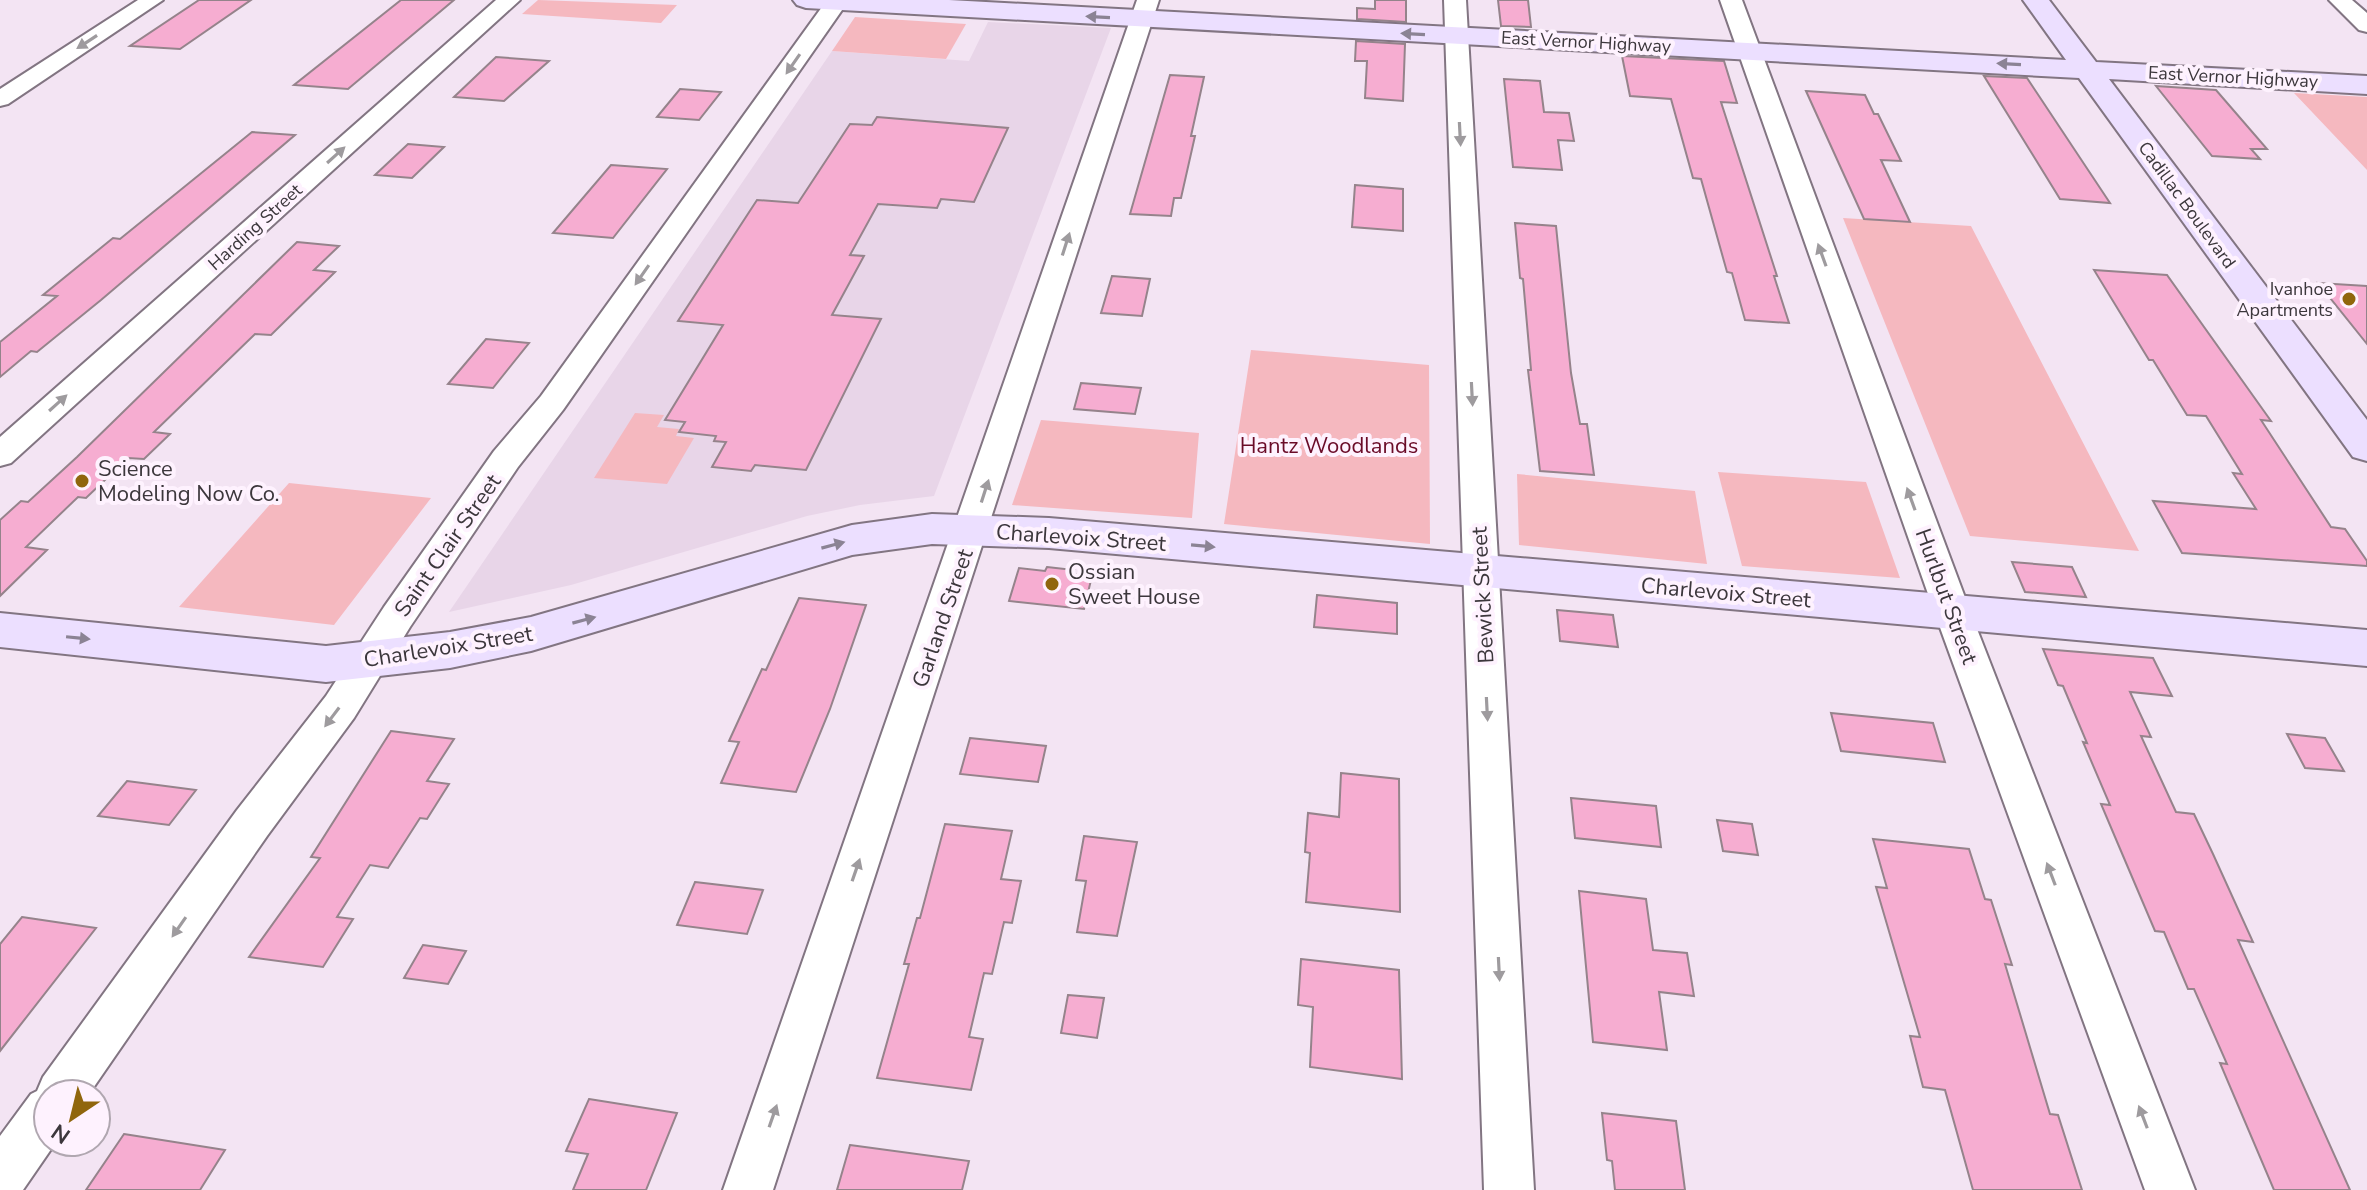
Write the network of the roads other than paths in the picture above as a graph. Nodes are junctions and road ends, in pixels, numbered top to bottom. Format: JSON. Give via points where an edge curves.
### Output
{"nodes":[{"id":1,"x":152,"y":0,"type":"edge"},
{"id":2,"x":509,"y":0,"type":"edge"},
{"id":3,"x":1455,"y":0,"type":"edge"},
{"id":4,"x":1731,"y":0,"type":"edge"},
{"id":5,"x":2036,"y":0,"type":"edge"},
{"id":6,"x":2340,"y":0,"type":"edge"},
{"id":7,"x":827,"y":1,"type":"edge"},
{"id":8,"x":1145,"y":10,"type":"edge"},
{"id":9,"x":2367,"y":25,"type":"edge"},
{"id":10,"x":1456,"y":36,"type":"junction"},
{"id":11,"x":1750,"y":50,"type":"junction"},
{"id":12,"x":2086,"y":68,"type":"junction"},
{"id":13,"x":2367,"y":85,"type":"edge"},
{"id":14,"x":0,"y":99,"type":"edge"},
{"id":15,"x":2367,"y":448,"type":"edge"},
{"id":16,"x":0,"y":455,"type":"edge"},
{"id":17,"x":971,"y":530,"type":"junction"},
{"id":18,"x":1480,"y":570,"type":"junction"},
{"id":19,"x":1952,"y":611,"type":"junction"},
{"id":20,"x":0,"y":630,"type":"edge"},
{"id":21,"x":2367,"y":648,"type":"edge"},
{"id":22,"x":369,"y":661,"type":"junction"},
{"id":23,"x":71,"y":1078,"type":"edge"},
{"id":24,"x":32,"y":1134,"type":"edge"},
{"id":25,"x":0,"y":1179,"type":"edge"},
{"id":26,"x":748,"y":1190,"type":"edge"},
{"id":27,"x":1509,"y":1190,"type":"edge"},
{"id":28,"x":2170,"y":1190,"type":"edge"}],
"edges":[{"from":1,"to":14,"type":"street","one_way":true},
{"from":16,"to":2,"type":"street","name":"Harding Street","one_way":true},
{"from":3,"to":10,"type":"street","name":"Bewick Street"},
{"from":4,"to":11,"type":"street","name":"Hurlbut Street"},
{"from":5,"to":12,"type":"street","name":"Cadillac Boulevard"},
{"from":6,"to":9,"type":"street"},
{"from":8,"to":7,"type":"street","name":"East Vernor Highway","one_way":true},
{"from":7,"to":22,"type":"street","name":"Saint Clair Street","one_way":true},
{"from":10,"to":8,"type":"street","name":"East Vernor Highway","one_way":true},
{"from":17,"to":8,"type":"street","name":"Garland Street","one_way":true},
{"from":10,"to":11,"type":"street","name":"East Vernor Highway"},
{"from":10,"to":18,"type":"street","name":"Bewick Street","one_way":true},
{"from":12,"to":11,"type":"street","name":"East Vernor Highway","one_way":true},
{"from":19,"to":11,"type":"street","name":"Hurlbut Street","one_way":true},
{"from":12,"to":13,"type":"street","name":"East Vernor Highway"},
{"from":12,"to":15,"type":"street","name":"Cadillac Boulevard"},
{"from":17,"to":18,"type":"street","name":"Charlevoix Street","one_way":true},
{"from":22,"to":17,"type":"street","name":"Charlevoix Street","one_way":true,"via":[[531,634],[852,540],[932,529]]},
{"from":26,"to":17,"type":"street","name":"Garland Street","one_way":true},
{"from":18,"to":19,"type":"street","name":"Charlevoix Street"},
{"from":18,"to":27,"type":"street","name":"Bewick Street","one_way":true},
{"from":19,"to":21,"type":"street","name":"Charlevoix Street"},
{"from":28,"to":19,"type":"street","name":"Hurlbut Street","one_way":true},
{"from":20,"to":22,"type":"street","name":"Charlevoix Street","one_way":true,"via":[[311,663]]},
{"from":22,"to":23,"type":"street","name":"Saint Clair Street","one_way":true},
{"from":24,"to":25,"type":"street"}]}
